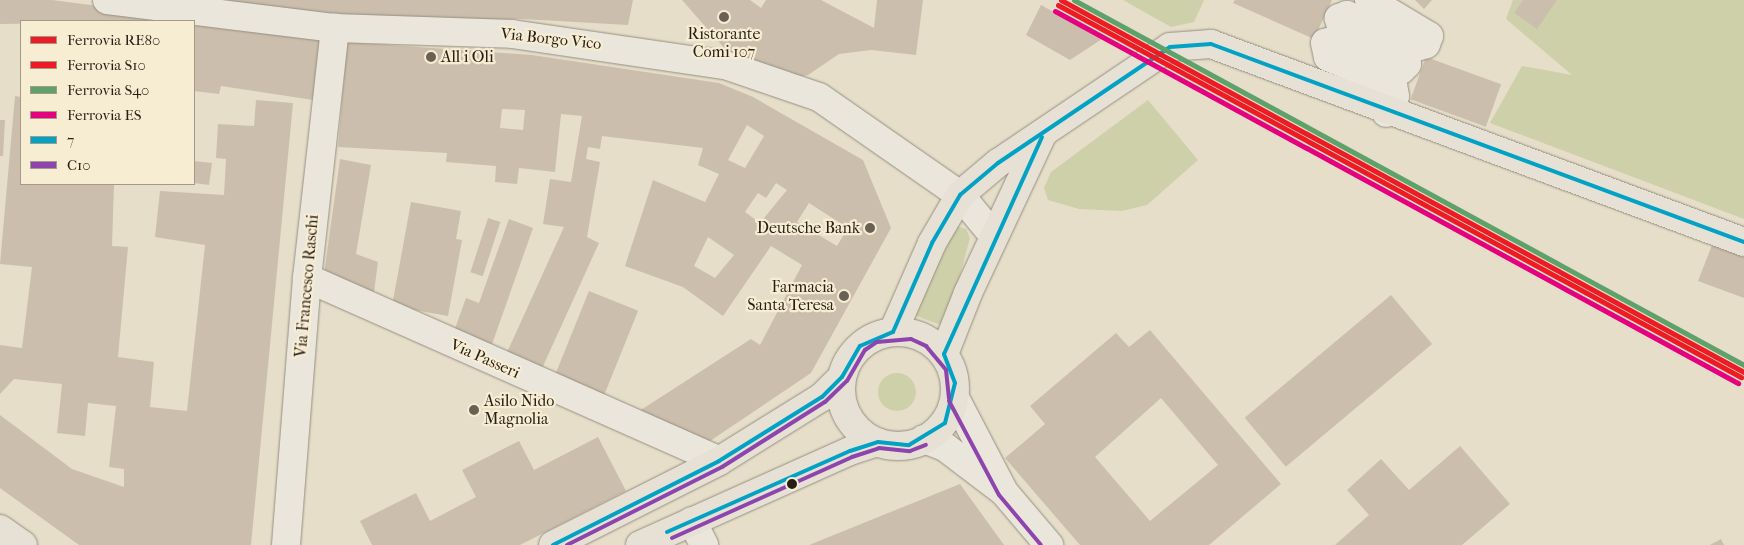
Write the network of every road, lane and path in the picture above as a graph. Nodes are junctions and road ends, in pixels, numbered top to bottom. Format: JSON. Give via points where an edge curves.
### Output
{"nodes":[{"id":1,"x":107,"y":0,"type":"edge"},
{"id":2,"x":1369,"y":0,"type":"edge"},
{"id":3,"x":334,"y":28,"type":"junction"},
{"id":4,"x":1386,"y":113,"type":"junction"},
{"id":5,"x":1042,"y":135,"type":"junction"},
{"id":6,"x":960,"y":195,"type":"junction"},
{"id":7,"x":993,"y":235,"type":"junction"},
{"id":8,"x":1744,"y":242,"type":"edge"},
{"id":9,"x":307,"y":278,"type":"junction"},
{"id":10,"x":893,"y":332,"type":"junction"},
{"id":11,"x":944,"y":354,"type":"junction"},
{"id":12,"x":842,"y":377,"type":"junction"},
{"id":13,"x":955,"y":398,"type":"junction"},
{"id":14,"x":924,"y":439,"type":"junction"},
{"id":15,"x":878,"y":442,"type":"junction"},
{"id":16,"x":720,"y":461,"type":"junction"},
{"id":17,"x":1004,"y":492,"type":"junction"},
{"id":18,"x":692,"y":521,"type":"junction"},
{"id":19,"x":0,"y":529,"type":"edge"},
{"id":20,"x":23,"y":545,"type":"edge"},
{"id":21,"x":286,"y":545,"type":"edge"},
{"id":22,"x":553,"y":545,"type":"edge"},
{"id":23,"x":640,"y":545,"type":"edge"},
{"id":24,"x":704,"y":545,"type":"edge"},
{"id":25,"x":1049,"y":545,"type":"edge"}],
"edges":[{"from":1,"to":3,"type":"street","name":"Via Borgo Vico"},
{"from":2,"to":4,"type":"street","via":[[1428,36],[1426,44],[1417,47],[1347,15],[1339,18],[1342,31],[1405,57],[1407,66],[1401,70],[1336,40],[1325,43],[1328,57],[1393,84],[1395,96]]},
{"from":3,"to":6,"type":"street","name":"Via Borgo Vico","via":[[512,34],[725,65],[819,98]]},
{"from":3,"to":9,"type":"street","name":"Via Francesco Raschi"},
{"from":4,"to":5,"type":"main road","via":[[1211,44],[1170,47]]},
{"from":4,"to":8,"type":"main road"},
{"from":5,"to":6,"type":"main road","via":[[998,163]]},
{"from":5,"to":7,"type":"main road"},
{"from":6,"to":7,"type":"street","name":"Via Borgo Vico"},
{"from":6,"to":10,"type":"main road","via":[[932,243]]},
{"from":7,"to":11,"type":"main road"},
{"from":9,"to":16,"type":"street","name":"Via Passeri"},
{"from":9,"to":21,"type":"street","name":"Via Francesco Raschi"},
{"from":10,"to":11,"type":"main road","via":[[912,333]]},
{"from":10,"to":12,"type":"main road","via":[[860,346]]},
{"from":11,"to":13,"type":"main road","via":[[956,382]]},
{"from":12,"to":15,"type":"main road","via":[[842,397],[848,416]]},
{"from":12,"to":16,"type":"main road","via":[[822,398]]},
{"from":13,"to":14,"type":"main road","via":[[945,423]]},
{"from":13,"to":17,"type":"street"},
{"from":14,"to":15,"type":"main road","via":[[909,445]]},
{"from":14,"to":17,"type":"street","via":[[945,447]]},
{"from":15,"to":18,"type":"main road"},
{"from":16,"to":22,"type":"main road"},
{"from":17,"to":25,"type":"street"},
{"from":18,"to":23,"type":"main road"},
{"from":18,"to":24,"type":"street"},
{"from":19,"to":20,"type":"main road"}]}
